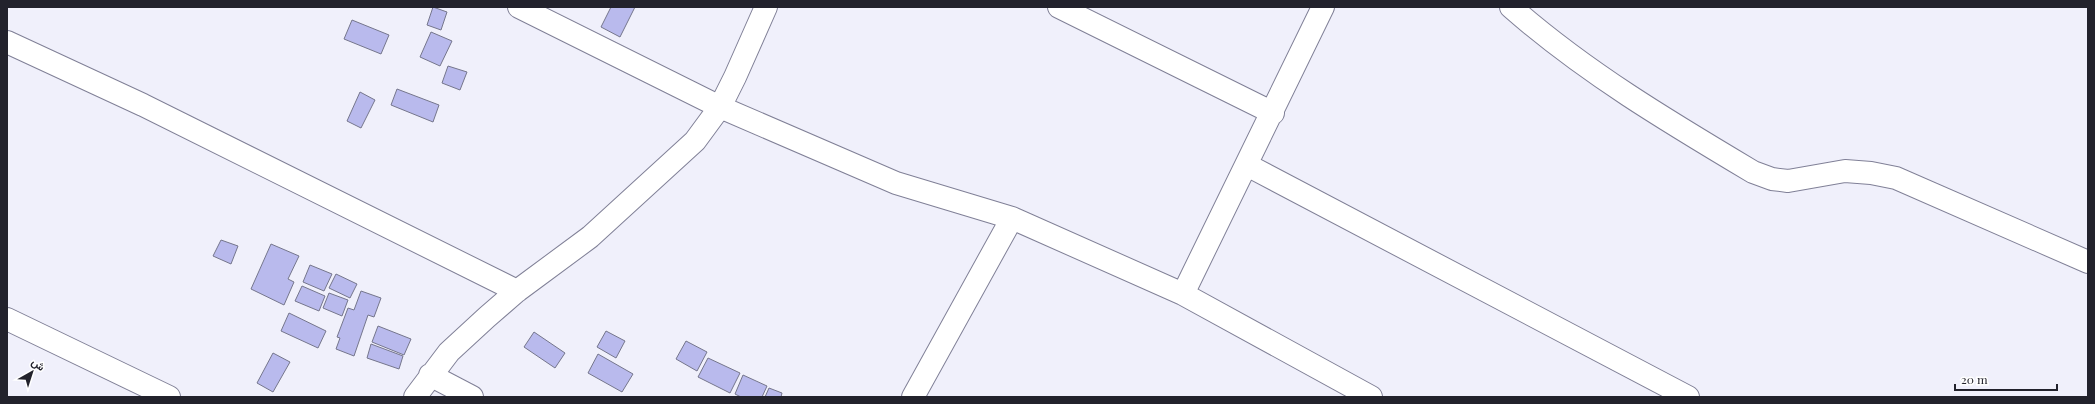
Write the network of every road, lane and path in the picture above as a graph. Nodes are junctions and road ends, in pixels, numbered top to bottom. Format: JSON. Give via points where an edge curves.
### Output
{"nodes":[{"id":1,"x":519,"y":7,"type":"edge"},
{"id":2,"x":766,"y":7,"type":"edge"},
{"id":3,"x":1060,"y":7,"type":"edge"},
{"id":4,"x":1323,"y":7,"type":"edge"},
{"id":5,"x":1511,"y":7,"type":"edge"},
{"id":6,"x":7,"y":42,"type":"edge"},
{"id":7,"x":720,"y":107,"type":"junction"},
{"id":8,"x":1273,"y":113,"type":"junction"},
{"id":9,"x":1247,"y":165,"type":"junction"},
{"id":10,"x":1012,"y":218,"type":"junction"},
{"id":11,"x":2088,"y":262,"type":"edge"},
{"id":12,"x":517,"y":291,"type":"junction"},
{"id":13,"x":1183,"y":294,"type":"junction"},
{"id":14,"x":7,"y":319,"type":"edge"},
{"id":15,"x":430,"y":376,"type":"junction"},
{"id":16,"x":169,"y":397,"type":"edge"},
{"id":17,"x":415,"y":397,"type":"edge"},
{"id":18,"x":472,"y":397,"type":"edge"},
{"id":19,"x":912,"y":397,"type":"edge"},
{"id":20,"x":1371,"y":397,"type":"edge"},
{"id":21,"x":1688,"y":397,"type":"edge"}],
"edges":[{"from":1,"to":7,"type":"street"},
{"from":2,"to":7,"type":"street"},
{"from":3,"to":8,"type":"street"},
{"from":4,"to":8,"type":"street"},
{"from":5,"to":11,"type":"street","via":[[1625,95],[1753,172],[1772,179],[1788,181],[1845,171],[1896,178]]},
{"from":6,"to":12,"type":"street","via":[[143,106]]},
{"from":7,"to":10,"type":"street","via":[[896,183]]},
{"from":7,"to":12,"type":"street","via":[[695,141],[590,237]]},
{"from":8,"to":9,"type":"street"},
{"from":9,"to":13,"type":"street"},
{"from":9,"to":21,"type":"street"},
{"from":10,"to":13,"type":"street"},
{"from":10,"to":19,"type":"street"},
{"from":12,"to":15,"type":"street","via":[[449,352]]},
{"from":13,"to":20,"type":"street"},
{"from":14,"to":16,"type":"street"},
{"from":15,"to":17,"type":"street"},
{"from":15,"to":18,"type":"street"}]}
